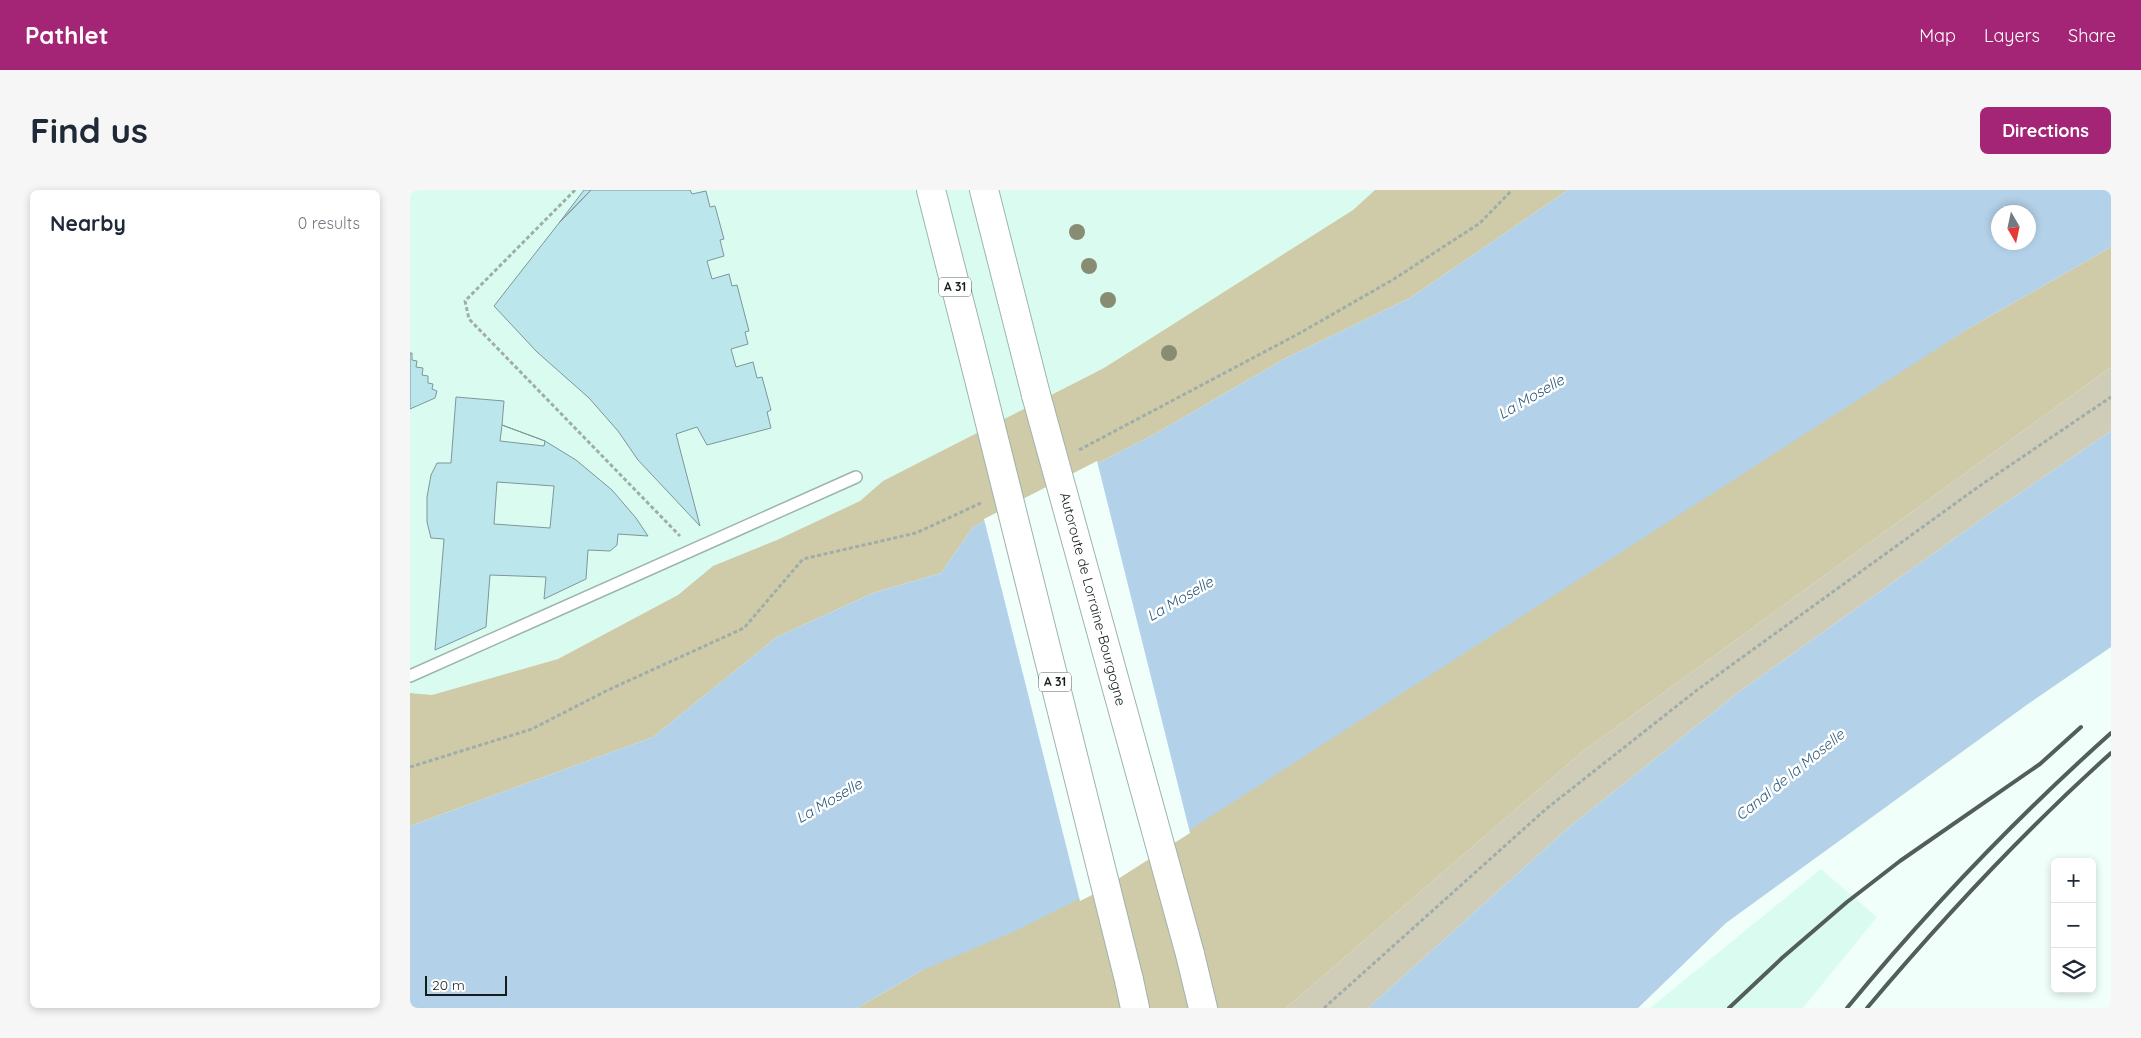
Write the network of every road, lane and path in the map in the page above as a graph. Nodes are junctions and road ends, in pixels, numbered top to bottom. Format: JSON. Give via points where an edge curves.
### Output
{"nodes":[{"id":1,"x":575,"y":190,"type":"edge"},
{"id":2,"x":931,"y":190,"type":"edge"},
{"id":3,"x":984,"y":190,"type":"edge"},
{"id":4,"x":1512,"y":190,"type":"edge"},
{"id":5,"x":2111,"y":396,"type":"edge"},
{"id":6,"x":1073,"y":453,"type":"dead end"},
{"id":7,"x":856,"y":477,"type":"dead end"},
{"id":8,"x":985,"y":500,"type":"dead end"},
{"id":9,"x":694,"y":550,"type":"junction"},
{"id":10,"x":410,"y":676,"type":"edge"},
{"id":11,"x":410,"y":767,"type":"edge"},
{"id":12,"x":1135,"y":1008,"type":"edge"},
{"id":13,"x":1203,"y":1008,"type":"edge"},
{"id":14,"x":1324,"y":1008,"type":"edge"}],
"edges":[{"from":1,"to":9,"type":"path","via":[[465,301],[469,319]]},
{"from":2,"to":12,"type":"highway","number":"A 31","bridge":true},
{"from":3,"to":13,"type":"highway","name":"Autoroute de Lorraine-Bourgogne","bridge":true,"via":[[1036,395]]},
{"from":4,"to":6,"type":"path","via":[[1480,223],[1394,279],[1300,333]]},
{"from":5,"to":14,"type":"path","via":[[1697,690],[1546,809]]},
{"from":7,"to":9,"type":"lane"},
{"from":8,"to":11,"type":"path","via":[[916,534],[803,559],[744,628],[532,729]]},
{"from":9,"to":10,"type":"lane"}]}
